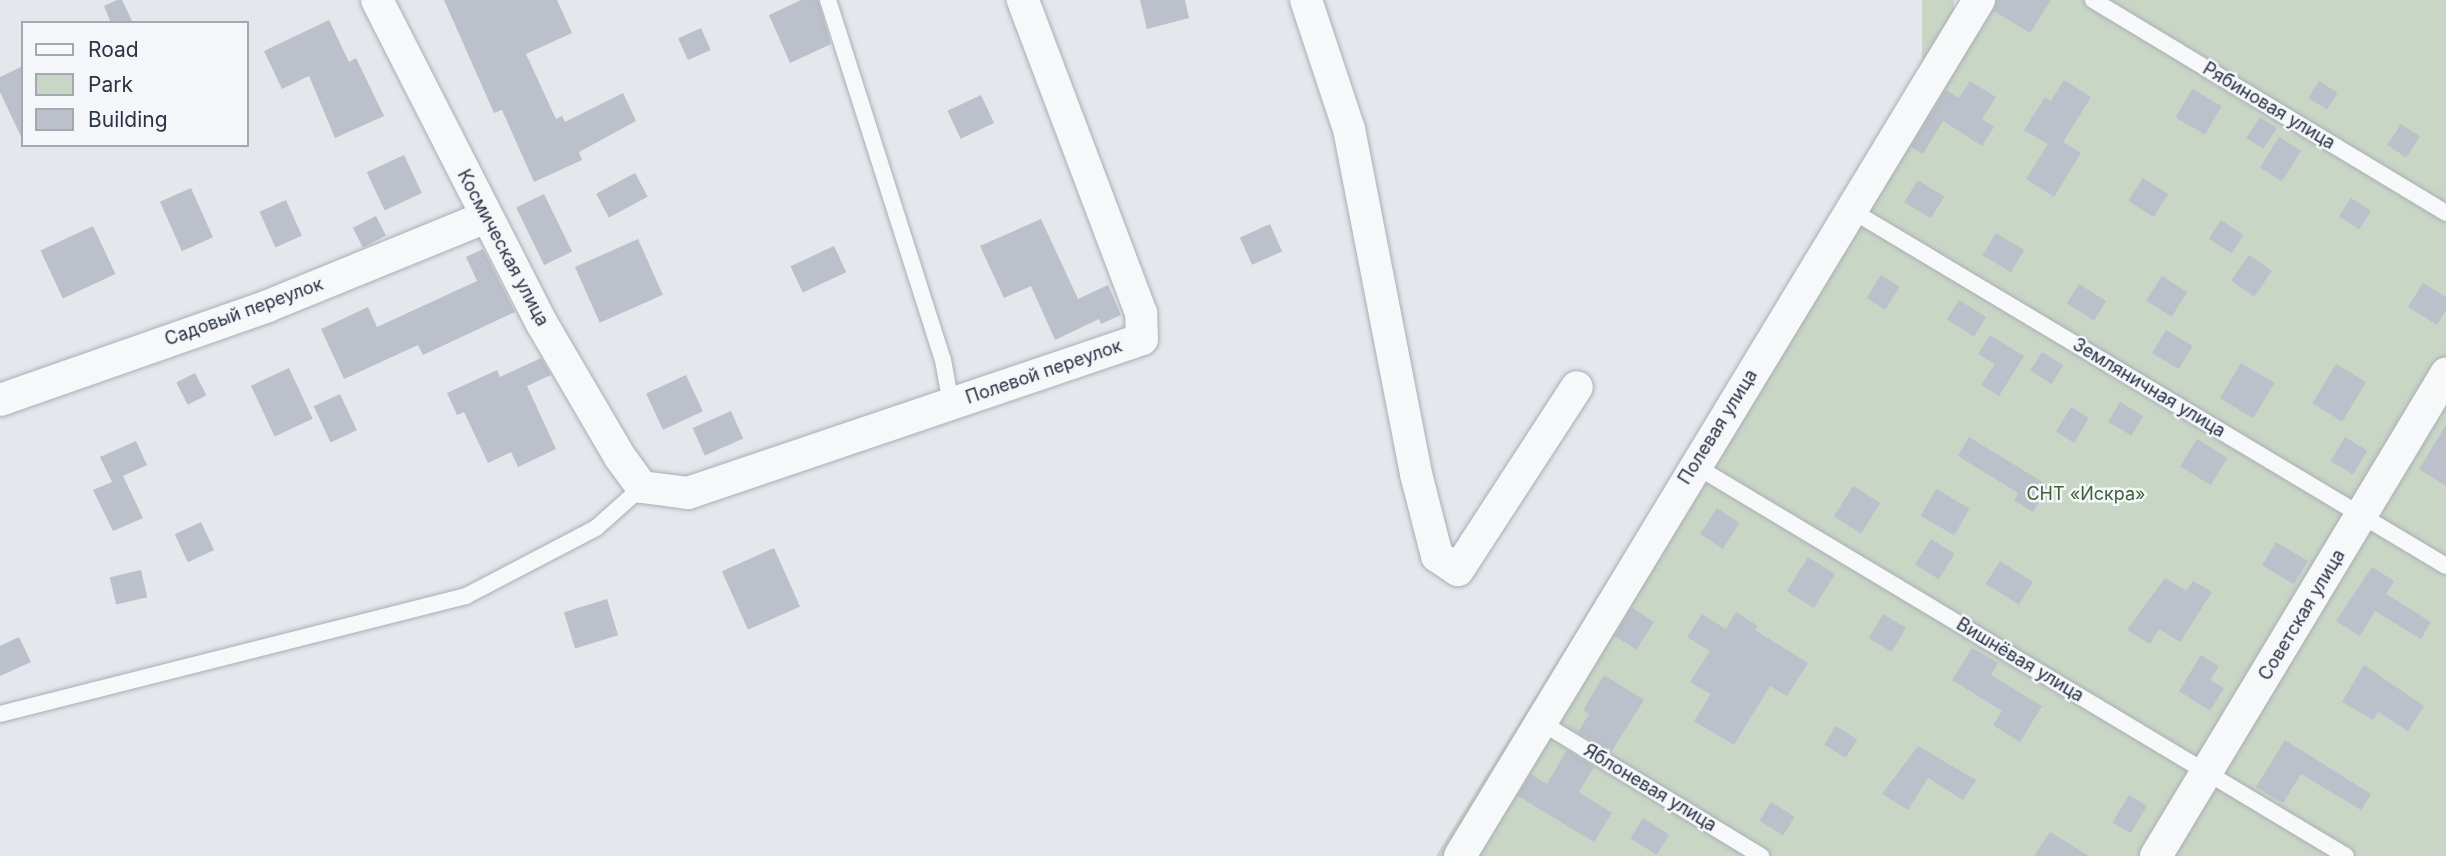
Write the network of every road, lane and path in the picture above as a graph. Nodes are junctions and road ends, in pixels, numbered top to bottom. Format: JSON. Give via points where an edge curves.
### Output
{"nodes":[{"id":1,"x":377,"y":0,"type":"edge"},
{"id":2,"x":828,"y":0,"type":"edge"},
{"id":3,"x":1023,"y":0,"type":"edge"},
{"id":4,"x":1306,"y":0,"type":"edge"},
{"id":5,"x":1979,"y":0,"type":"edge"},
{"id":6,"x":2093,"y":0,"type":"edge"},
{"id":7,"x":1851,"y":210,"type":"junction"},
{"id":8,"x":2446,"y":213,"type":"edge"},
{"id":9,"x":486,"y":217,"type":"junction"},
{"id":10,"x":2446,"y":374,"type":"edge"},
{"id":11,"x":1577,"y":387,"type":"dead end"},
{"id":12,"x":0,"y":400,"type":"edge"},
{"id":13,"x":951,"y":404,"type":"junction"},
{"id":14,"x":1694,"y":465,"type":"junction"},
{"id":15,"x":642,"y":487,"type":"junction"},
{"id":16,"x":2361,"y":515,"type":"junction"},
{"id":17,"x":2446,"y":566,"type":"edge"},
{"id":18,"x":0,"y":714,"type":"edge"},
{"id":19,"x":1539,"y":721,"type":"junction"},
{"id":20,"x":2209,"y":773,"type":"junction"},
{"id":21,"x":1460,"y":856,"type":"edge"},
{"id":22,"x":1761,"y":856,"type":"edge"},
{"id":23,"x":2156,"y":856,"type":"edge"},
{"id":24,"x":2346,"y":856,"type":"edge"}],
"edges":[{"from":1,"to":9,"type":"street","name":"Космическая улица"},
{"from":2,"to":13,"type":"lane","via":[[943,360]]},
{"from":3,"to":13,"type":"street","name":"Полевой переулок","via":[[1140,313],[1142,339]]},
{"from":4,"to":11,"type":"street","via":[[1349,129],[1416,474],[1437,556],[1458,570]]},
{"from":5,"to":7,"type":"street","name":"Полевая улица"},
{"from":6,"to":8,"type":"lane","name":"Рябиновая улица"},
{"from":7,"to":14,"type":"street","name":"Полевая улица"},
{"from":7,"to":16,"type":"lane","name":"Земляничная улица"},
{"from":9,"to":12,"type":"street","name":"Садовый переулок","via":[[268,306]]},
{"from":9,"to":15,"type":"street","name":"Космическая улица","via":[[548,333]]},
{"from":10,"to":16,"type":"street","name":"Советская улица"},
{"from":13,"to":15,"type":"street","name":"Полевой переулок","via":[[688,493]]},
{"from":14,"to":19,"type":"street","name":"Полевая улица"},
{"from":14,"to":20,"type":"lane","name":"Вишнёвая улица"},
{"from":15,"to":18,"type":"lane","via":[[596,528],[466,596]]},
{"from":16,"to":17,"type":"lane","name":"Земляничная улица"},
{"from":16,"to":20,"type":"street","name":"Советская улица"},
{"from":19,"to":21,"type":"street","name":"Полевая улица"},
{"from":19,"to":22,"type":"lane","name":"Яблоневая улица"},
{"from":20,"to":23,"type":"street","name":"Советская улица"},
{"from":20,"to":24,"type":"lane","name":"Вишнёвая улица"}]}
